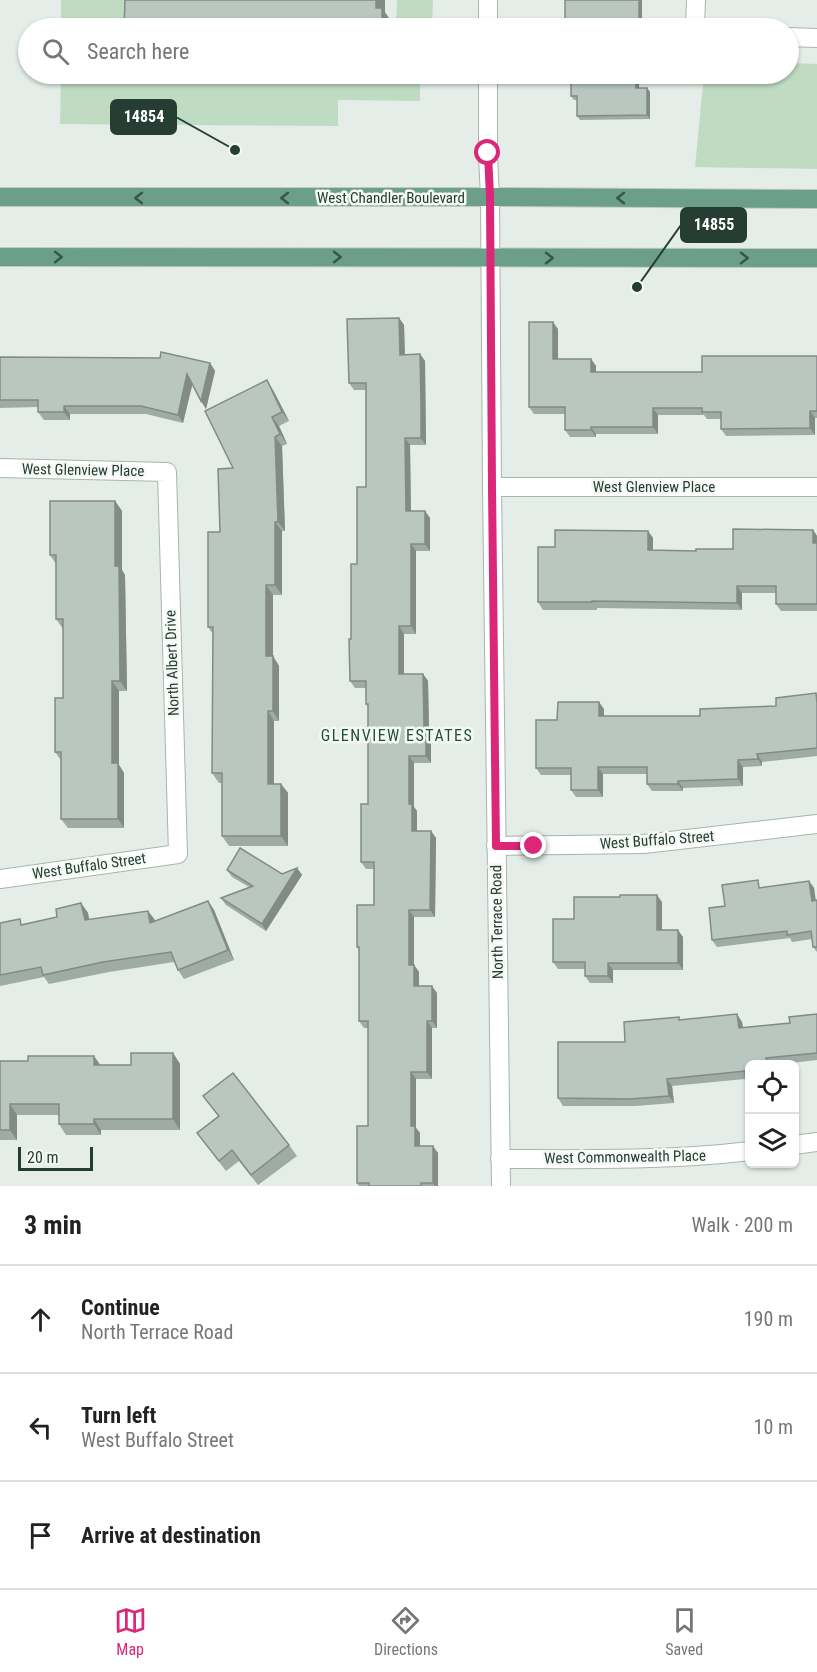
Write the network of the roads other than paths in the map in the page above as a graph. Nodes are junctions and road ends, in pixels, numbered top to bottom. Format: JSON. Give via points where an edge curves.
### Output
{"nodes":[{"id":1,"x":488,"y":0,"type":"edge"},
{"id":2,"x":696,"y":0,"type":"edge"},
{"id":3,"x":488,"y":18,"type":"edge"},
{"id":4,"x":695,"y":18,"type":"edge"},
{"id":5,"x":799,"y":37,"type":"edge"},
{"id":6,"x":817,"y":38,"type":"edge"},
{"id":7,"x":488,"y":84,"type":"edge"},
{"id":8,"x":0,"y":197,"type":"edge"},
{"id":9,"x":490,"y":197,"type":"junction"},
{"id":10,"x":817,"y":199,"type":"edge"},
{"id":11,"x":0,"y":257,"type":"edge"},
{"id":12,"x":491,"y":258,"type":"junction"},
{"id":13,"x":817,"y":258,"type":"edge"},
{"id":14,"x":0,"y":468,"type":"edge"},
{"id":15,"x":167,"y":472,"type":"joint"},
{"id":16,"x":492,"y":487,"type":"junction"},
{"id":17,"x":817,"y":487,"type":"edge"},
{"id":18,"x":817,"y":824,"type":"edge"},
{"id":19,"x":496,"y":846,"type":"junction"},
{"id":20,"x":178,"y":854,"type":"joint"},
{"id":21,"x":0,"y":879,"type":"edge"},
{"id":22,"x":817,"y":1142,"type":"edge"},
{"id":23,"x":799,"y":1144,"type":"edge"},
{"id":24,"x":745,"y":1152,"type":"edge"},
{"id":25,"x":500,"y":1159,"type":"junction"},
{"id":26,"x":501,"y":1186,"type":"edge"}],
"edges":[{"from":1,"to":3,"type":"street"},
{"from":2,"to":4,"type":"street"},
{"from":5,"to":6,"type":"street"},
{"from":7,"to":9,"type":"street","name":"North Terrace Road"},
{"from":9,"to":8,"type":"main road","name":"West Chandler Boulevard","one_way":true},
{"from":10,"to":9,"type":"main road","name":"West Chandler Boulevard","one_way":true},
{"from":9,"to":12,"type":"street","name":"North Terrace Road"},
{"from":11,"to":12,"type":"main road","one_way":true},
{"from":12,"to":13,"type":"main road","one_way":true},
{"from":12,"to":16,"type":"street","name":"North Terrace Road"},
{"from":14,"to":15,"type":"street","name":"West Glenview Place"},
{"from":15,"to":20,"type":"street","name":"North Albert Drive"},
{"from":16,"to":17,"type":"street","name":"West Glenview Place"},
{"from":16,"to":19,"type":"street","name":"North Terrace Road"},
{"from":18,"to":19,"type":"street","name":"West Buffalo Street","via":[[644,844]]},
{"from":19,"to":25,"type":"street","name":"North Terrace Road"},
{"from":20,"to":21,"type":"street","name":"West Buffalo Street"},
{"from":22,"to":23,"type":"street"},
{"from":24,"to":25,"type":"street","name":"West Commonwealth Place","via":[[663,1158]]},
{"from":25,"to":26,"type":"street","name":"North Terrace Road"}]}
